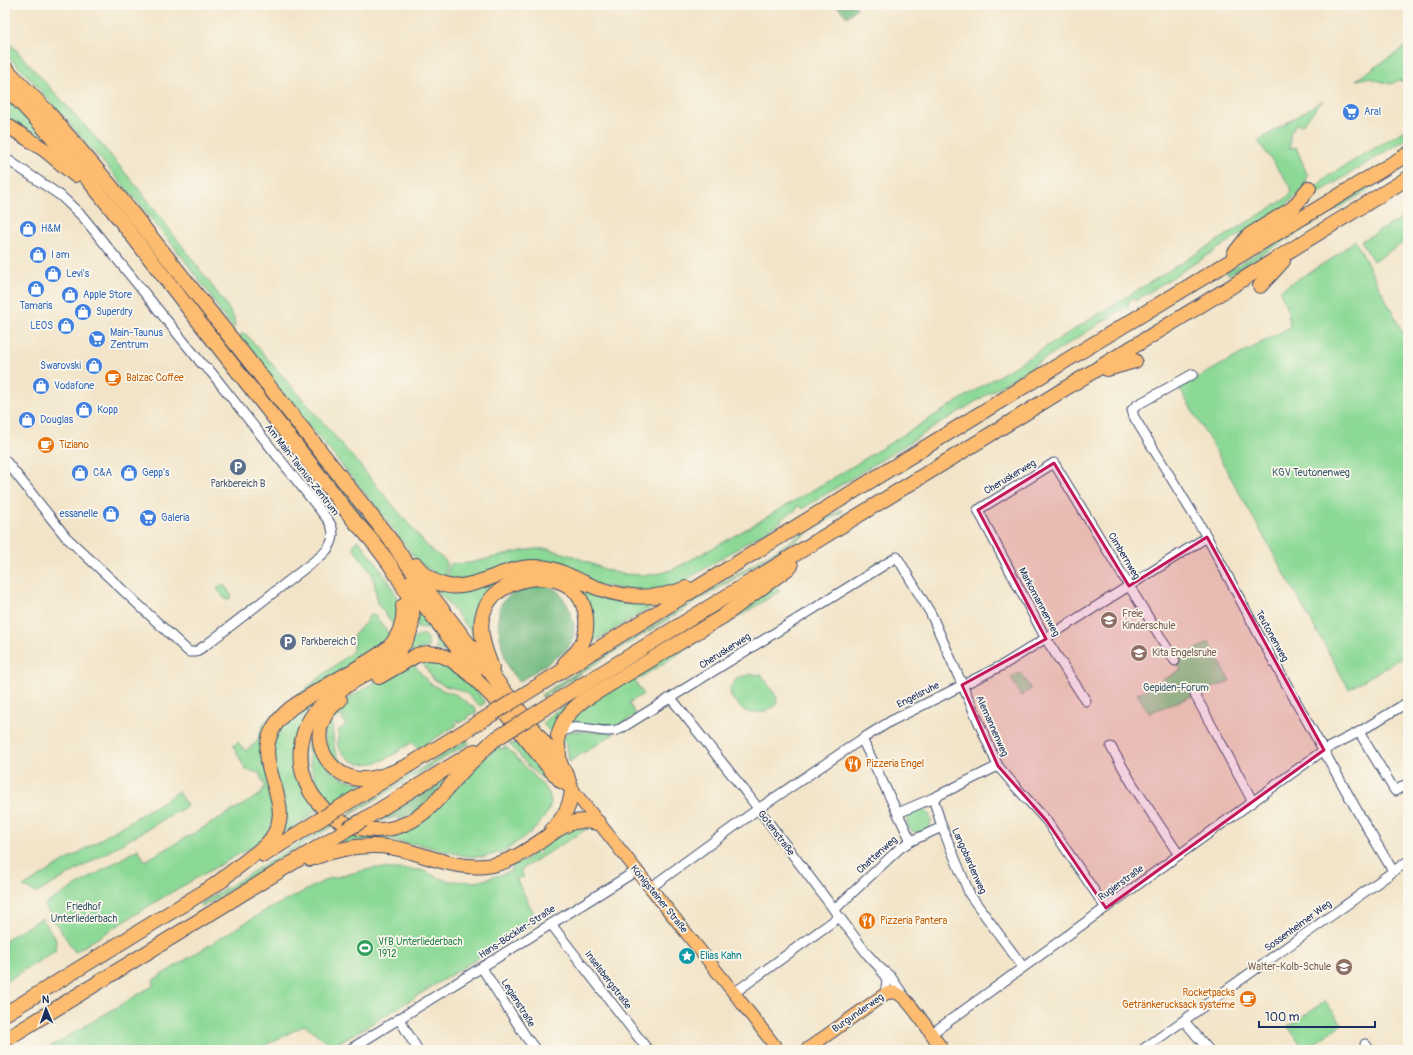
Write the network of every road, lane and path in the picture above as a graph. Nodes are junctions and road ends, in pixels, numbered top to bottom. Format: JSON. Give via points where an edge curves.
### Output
{"nodes":[{"id":1,"x":5,"y":68,"type":"edge"},
{"id":2,"x":5,"y":87,"type":"edge"},
{"id":3,"x":5,"y":124,"type":"edge"},
{"id":4,"x":1408,"y":154,"type":"edge"},
{"id":5,"x":5,"y":158,"type":"edge"},
{"id":6,"x":1408,"y":178,"type":"edge"},
{"id":7,"x":1310,"y":188,"type":"dead end"},
{"id":8,"x":112,"y":207,"type":"junction"},
{"id":9,"x":1294,"y":249,"type":"junction"},
{"id":10,"x":1229,"y":261,"type":"junction"},
{"id":11,"x":1260,"y":286,"type":"dead end"},
{"id":12,"x":1135,"y":361,"type":"dead end"},
{"id":13,"x":1089,"y":374,"type":"junction"},
{"id":14,"x":1193,"y":374,"type":"dead end"},
{"id":15,"x":5,"y":460,"type":"edge"},
{"id":16,"x":1054,"y":463,"type":"joint"},
{"id":17,"x":978,"y":510,"type":"joint"},
{"id":18,"x":355,"y":522,"type":"junction"},
{"id":19,"x":838,"y":528,"type":"junction"},
{"id":20,"x":1207,"y":537,"type":"junction"},
{"id":21,"x":393,"y":543,"type":"junction"},
{"id":22,"x":382,"y":554,"type":"junction"},
{"id":23,"x":897,"y":557,"type":"joint"},
{"id":24,"x":722,"y":573,"type":"junction"},
{"id":25,"x":1129,"y":586,"type":"junction"},
{"id":26,"x":1046,"y":639,"type":"junction"},
{"id":27,"x":1175,"y":661,"type":"dead end"},
{"id":28,"x":494,"y":676,"type":"junction"},
{"id":29,"x":962,"y":685,"type":"junction"},
{"id":30,"x":536,"y":687,"type":"junction"},
{"id":31,"x":492,"y":696,"type":"junction"},
{"id":32,"x":1195,"y":696,"type":"dead end"},
{"id":33,"x":671,"y":698,"type":"junction"},
{"id":34,"x":1086,"y":701,"type":"dead end"},
{"id":35,"x":1408,"y":702,"type":"edge"},
{"id":36,"x":1359,"y":732,"type":"junction"},
{"id":37,"x":558,"y":736,"type":"junction"},
{"id":38,"x":862,"y":739,"type":"junction"},
{"id":39,"x":494,"y":740,"type":"junction"},
{"id":40,"x":1111,"y":747,"type":"dead end"},
{"id":41,"x":1324,"y":750,"type":"junction"},
{"id":42,"x":409,"y":765,"type":"junction"},
{"id":43,"x":561,"y":765,"type":"junction"},
{"id":44,"x":998,"y":766,"type":"junction"},
{"id":45,"x":1408,"y":783,"type":"edge"},
{"id":46,"x":571,"y":787,"type":"junction"},
{"id":47,"x":933,"y":798,"type":"junction"},
{"id":48,"x":1253,"y":802,"type":"junction"},
{"id":49,"x":758,"y":809,"type":"junction"},
{"id":50,"x":898,"y":812,"type":"junction"},
{"id":51,"x":599,"y":823,"type":"junction"},
{"id":52,"x":942,"y":827,"type":"junction"},
{"id":53,"x":543,"y":839,"type":"junction"},
{"id":54,"x":911,"y":841,"type":"junction"},
{"id":55,"x":1179,"y":855,"type":"junction"},
{"id":56,"x":1408,"y":862,"type":"edge"},
{"id":57,"x":280,"y":871,"type":"junction"},
{"id":58,"x":636,"y":871,"type":"junction"},
{"id":59,"x":1394,"y":871,"type":"junction"},
{"id":60,"x":216,"y":884,"type":"junction"},
{"id":61,"x":650,"y":888,"type":"junction"},
{"id":62,"x":1106,"y":908,"type":"junction"},
{"id":63,"x":836,"y":914,"type":"junction"},
{"id":64,"x":551,"y":924,"type":"junction"},
{"id":65,"x":879,"y":967,"type":"junction"},
{"id":66,"x":1023,"y":967,"type":"junction"},
{"id":67,"x":482,"y":968,"type":"junction"},
{"id":68,"x":734,"y":993,"type":"junction"},
{"id":69,"x":885,"y":994,"type":"junction"},
{"id":70,"x":910,"y":1005,"type":"junction"},
{"id":71,"x":5,"y":1014,"type":"edge"},
{"id":72,"x":399,"y":1019,"type":"junction"},
{"id":73,"x":1184,"y":1021,"type":"junction"},
{"id":74,"x":931,"y":1034,"type":"junction"},
{"id":75,"x":5,"y":1040,"type":"edge"},
{"id":76,"x":349,"y":1050,"type":"edge"},
{"id":77,"x":418,"y":1050,"type":"edge"},
{"id":78,"x":536,"y":1050,"type":"edge"},
{"id":79,"x":648,"y":1050,"type":"edge"},
{"id":80,"x":778,"y":1050,"type":"edge"},
{"id":81,"x":806,"y":1050,"type":"edge"},
{"id":82,"x":943,"y":1050,"type":"edge"},
{"id":83,"x":1142,"y":1050,"type":"edge"},
{"id":84,"x":1209,"y":1050,"type":"edge"}],
"edges":[{"from":1,"to":21,"type":"highway","via":[[48,112],[110,185]]},
{"from":2,"to":8,"type":"highway","via":[[39,121]]},
{"from":3,"to":8,"type":"highway","via":[[45,150],[98,198]]},
{"from":4,"to":10,"type":"highway"},
{"from":5,"to":15,"type":"street","name":"Am Main-Taunus-Zentrum","via":[[61,196],[83,218],[211,372],[328,520],[333,529],[333,538],[330,547],[322,555],[206,645],[189,652],[69,540]]},
{"from":6,"to":9,"type":"highway"},
{"from":7,"to":10,"type":"highway","via":[[1293,208],[1248,236]]},
{"from":8,"to":18,"type":"highway"},
{"from":9,"to":11,"type":"highway"},
{"from":9,"to":13,"type":"highway"},
{"from":10,"to":24,"type":"highway"},
{"from":12,"to":13,"type":"highway"},
{"from":13,"to":19,"type":"highway"},
{"from":14,"to":20,"type":"street","name":"Teutonenweg","via":[[1132,410]]},
{"from":16,"to":17,"type":"street","name":"Cheruskerweg"},
{"from":16,"to":25,"type":"street","name":"Cimbernweg"},
{"from":17,"to":26,"type":"street","name":"Markomannenweg"},
{"from":18,"to":22,"type":"highway"},
{"from":18,"to":60,"type":"highway","via":[[362,538],[388,572],[401,600],[404,613],[399,631],[391,645],[376,657],[300,701],[280,716],[269,736],[267,749],[268,766],[280,809],[277,831],[272,840]]},
{"from":19,"to":37,"type":"highway","via":[[728,613],[584,700],[565,719]]},
{"from":19,"to":39,"type":"highway","bridge":true},
{"from":20,"to":25,"type":"street","name":"Engelsruhe"},
{"from":20,"to":41,"type":"street","name":"Teutonenweg","via":[[1258,635]]},
{"from":21,"to":24,"type":"highway","via":[[408,554],[428,577],[451,587],[470,585],[516,568],[539,567],[550,568],[611,593],[654,596],[678,591]]},
{"from":21,"to":28,"type":"highway"},
{"from":22,"to":31,"type":"highway","via":[[405,580]]},
{"from":22,"to":39,"type":"highway","via":[[402,584],[410,603],[411,629],[403,646],[394,655],[342,688],[312,716],[301,749],[302,767],[315,799],[326,811],[355,828],[393,828],[409,823],[423,814]]},
{"from":23,"to":29,"type":"street","name":"Alemannenweg","via":[[931,614]]},
{"from":23,"to":33,"type":"street","name":"Cheruskerweg"},
{"from":24,"to":30,"type":"highway"},
{"from":25,"to":26,"type":"street","name":"Engelsruhe"},
{"from":25,"to":27,"type":"street","name":"Cimbernweg"},
{"from":26,"to":29,"type":"street","name":"Engelsruhe","via":[[1003,665]]},
{"from":26,"to":34,"type":"street","name":"Markomannenweg"},
{"from":28,"to":30,"type":"highway","via":[[482,636],[482,616],[486,607],[500,590],[511,584],[532,578],[553,579],[572,589],[585,611],[586,626],[582,644],[577,652]]},
{"from":28,"to":43,"type":"highway"},
{"from":29,"to":38,"type":"street","name":"Engelsruhe","via":[[891,721]]},
{"from":29,"to":44,"type":"street","name":"Alemannenweg"},
{"from":30,"to":42,"type":"highway","bridge":true},
{"from":31,"to":42,"type":"highway","via":[[450,659],[428,653],[410,658],[351,693],[325,715],[320,727],[322,749],[332,767],[339,772],[352,778],[366,779],[385,775]]},
{"from":31,"to":46,"type":"highway","via":[[550,769]]},
{"from":32,"to":48,"type":"street"},
{"from":33,"to":37,"type":"street","name":"Cheruskerweg","via":[[617,731],[574,728]]},
{"from":33,"to":49,"type":"street","name":"Gotenstraße"},
{"from":35,"to":36,"type":"street","name":"Rugierstraße"},
{"from":36,"to":41,"type":"street","name":"Rugierstraße"},
{"from":36,"to":45,"type":"street","via":[[1395,791]]},
{"from":37,"to":43,"type":"main road","name":"Königsteiner Straße"},
{"from":38,"to":49,"type":"street","name":"Engelsruhe"},
{"from":38,"to":50,"type":"street"},
{"from":39,"to":57,"type":"highway","bridge":true},
{"from":40,"to":55,"type":"street"},
{"from":41,"to":48,"type":"street","name":"Rugierstraße"},
{"from":41,"to":59,"type":"street","name":"Teutonenweg"},
{"from":42,"to":60,"type":"highway","bridge":true},
{"from":43,"to":46,"type":"main road","name":"Königsteiner Straße"},
{"from":44,"to":47,"type":"street"},
{"from":44,"to":62,"type":"street","name":"Alemannenweg","via":[[1046,820]]},
{"from":46,"to":51,"type":"main road","name":"Königsteiner Straße"},
{"from":46,"to":53,"type":"highway","via":[[571,797],[566,811]]},
{"from":47,"to":50,"type":"street"},
{"from":47,"to":52,"type":"street","name":"Langobardenweg"},
{"from":48,"to":55,"type":"street","name":"Rugierstraße"},
{"from":49,"to":61,"type":"street","name":"Engelsruhe"},
{"from":49,"to":63,"type":"street","name":"Gotenstraße"},
{"from":50,"to":54,"type":"street"},
{"from":51,"to":53,"type":"highway","via":[[574,822]]},
{"from":51,"to":58,"type":"main road","name":"Königsteiner Straße"},
{"from":52,"to":54,"type":"street","name":"Chattenweg"},
{"from":52,"to":66,"type":"street","name":"Langobardenweg","via":[[970,895]]},
{"from":53,"to":57,"type":"highway","via":[[514,858],[485,866],[458,866],[403,849],[370,845],[336,851]]},
{"from":54,"to":63,"type":"street","name":"Chattenweg","via":[[900,848]]},
{"from":55,"to":62,"type":"street","name":"Rugierstraße"},
{"from":56,"to":59,"type":"street","name":"Sossenheimer Weg"},
{"from":57,"to":75,"type":"highway"},
{"from":58,"to":61,"type":"main road","name":"Königsteiner Straße"},
{"from":58,"to":64,"type":"street","name":"Hans-Böckler-Straße"},
{"from":59,"to":73,"type":"street","name":"Sossenheimer Weg"},
{"from":60,"to":71,"type":"highway"},
{"from":61,"to":68,"type":"main road","name":"Königsteiner Straße"},
{"from":62,"to":66,"type":"street","name":"Rugierstraße"},
{"from":63,"to":65,"type":"street","name":"Gotenstraße"},
{"from":63,"to":68,"type":"street","name":"Chattenweg"},
{"from":64,"to":67,"type":"street","name":"Hans-Böckler-Straße"},
{"from":64,"to":79,"type":"street","name":"Inselsbergstraße"},
{"from":65,"to":69,"type":"street","name":"Gotenstraße","via":[[887,980]]},
{"from":65,"to":70,"type":"street","name":"Gotenstraße","via":[[891,977]]},
{"from":66,"to":74,"type":"street","name":"Rugierstraße"},
{"from":67,"to":72,"type":"street","name":"Hans-Böckler-Straße"},
{"from":67,"to":78,"type":"street","name":"Legienstraße"},
{"from":68,"to":80,"type":"main road","name":"Königsteiner Straße"},
{"from":69,"to":70,"type":"main road","name":"Burgunderweg","via":[[897,993]]},
{"from":69,"to":81,"type":"main road","name":"Burgunderweg"},
{"from":70,"to":74,"type":"main road","name":"Gotenstraße"},
{"from":72,"to":76,"type":"street","name":"Hans-Böckler-Straße"},
{"from":72,"to":77,"type":"street"},
{"from":73,"to":83,"type":"street","name":"Sossenheimer Weg"},
{"from":73,"to":84,"type":"street"},
{"from":74,"to":82,"type":"main road","name":"Gotenstraße"}]}
